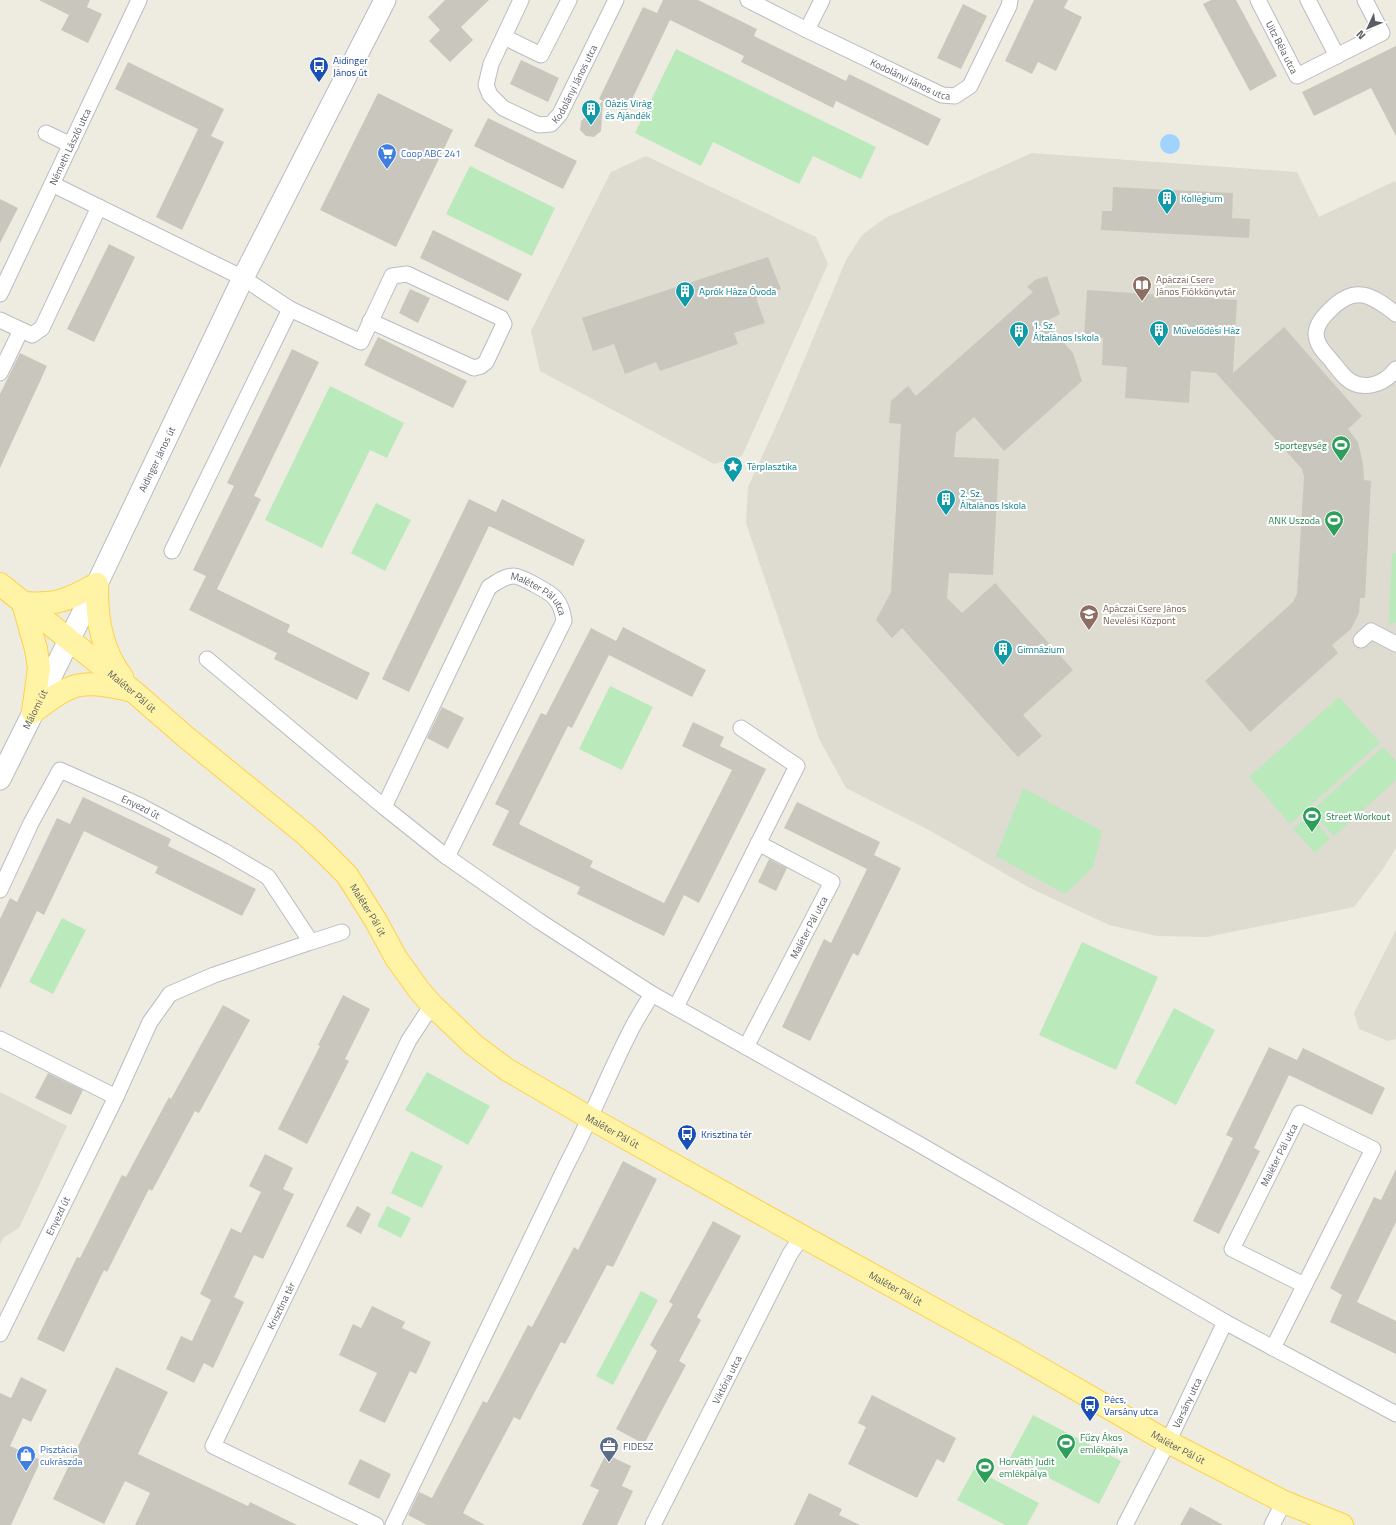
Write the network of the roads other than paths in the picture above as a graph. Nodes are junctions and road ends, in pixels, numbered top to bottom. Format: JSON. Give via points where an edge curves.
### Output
{"nodes":[{"id":1,"x":139,"y":0,"type":"edge"},
{"id":2,"x":385,"y":0,"type":"edge"},
{"id":3,"x":521,"y":0,"type":"edge"},
{"id":4,"x":568,"y":0,"type":"edge"},
{"id":5,"x":616,"y":0,"type":"edge"},
{"id":6,"x":748,"y":0,"type":"edge"},
{"id":7,"x":822,"y":0,"type":"edge"},
{"id":8,"x":1010,"y":0,"type":"edge"},
{"id":9,"x":1258,"y":0,"type":"edge"},
{"id":10,"x":1308,"y":0,"type":"edge"},
{"id":11,"x":1365,"y":0,"type":"edge"},
{"id":12,"x":807,"y":30,"type":"junction"},
{"id":13,"x":504,"y":37,"type":"junction"},
{"id":14,"x":1337,"y":56,"type":"junction"},
{"id":15,"x":46,"y":133,"type":"dead end"},
{"id":16,"x":70,"y":145,"type":"junction"},
{"id":17,"x":52,"y":184,"type":"junction"},
{"id":18,"x":99,"y":207,"type":"junction"},
{"id":19,"x":244,"y":278,"type":"junction"},
{"id":20,"x":0,"y":294,"type":"edge"},
{"id":21,"x":290,"y":309,"type":"junction"},
{"id":22,"x":1396,"y":314,"type":"edge"},
{"id":23,"x":0,"y":320,"type":"edge"},
{"id":24,"x":370,"y":321,"type":"junction"},
{"id":25,"x":21,"y":330,"type":"junction"},
{"id":26,"x":1396,"y":369,"type":"edge"},
{"id":27,"x":0,"y":373,"type":"edge"},
{"id":28,"x":172,"y":551,"type":"dead end"},
{"id":29,"x":0,"y":584,"type":"edge"},
{"id":30,"x":97,"y":584,"type":"junction"},
{"id":31,"x":23,"y":603,"type":"junction"},
{"id":32,"x":69,"y":640,"type":"junction"},
{"id":33,"x":1361,"y":640,"type":"dead end"},
{"id":34,"x":1396,"y":644,"type":"edge"},
{"id":35,"x":207,"y":659,"type":"dead end"},
{"id":36,"x":133,"y":690,"type":"junction"},
{"id":37,"x":33,"y":712,"type":"junction"},
{"id":38,"x":741,"y":728,"type":"dead end"},
{"id":39,"x":0,"y":779,"type":"edge"},
{"id":40,"x":384,"y":807,"type":"junction"},
{"id":41,"x":758,"y":843,"type":"junction"},
{"id":42,"x":447,"y":856,"type":"junction"},
{"id":43,"x":0,"y":890,"type":"edge"},
{"id":44,"x":342,"y":932,"type":"dead end"},
{"id":45,"x":311,"y":942,"type":"junction"},
{"id":46,"x":652,"y":994,"type":"junction"},
{"id":47,"x":432,"y":1005,"type":"junction"},
{"id":48,"x":676,"y":1007,"type":"junction"},
{"id":49,"x":0,"y":1039,"type":"edge"},
{"id":50,"x":746,"y":1047,"type":"junction"},
{"id":51,"x":116,"y":1097,"type":"junction"},
{"id":52,"x":590,"y":1118,"type":"junction"},
{"id":53,"x":802,"y":1236,"type":"junction"},
{"id":54,"x":1304,"y":1285,"type":"junction"},
{"id":55,"x":1225,"y":1322,"type":"junction"},
{"id":56,"x":0,"y":1334,"type":"edge"},
{"id":57,"x":1273,"y":1348,"type":"junction"},
{"id":58,"x":1396,"y":1414,"type":"edge"},
{"id":59,"x":1168,"y":1442,"type":"junction"},
{"id":60,"x":1284,"y":1502,"type":"junction"},
{"id":61,"x":376,"y":1525,"type":"edge"},
{"id":62,"x":392,"y":1525,"type":"edge"},
{"id":63,"x":653,"y":1525,"type":"edge"},
{"id":64,"x":1125,"y":1525,"type":"edge"},
{"id":65,"x":1272,"y":1525,"type":"edge"},
{"id":66,"x":1342,"y":1525,"type":"edge"}],
"edges":[{"from":1,"to":16,"type":"street","name":"Németh László utca"},
{"from":2,"to":19,"type":"street","name":"Aidinger János út"},
{"from":3,"to":13,"type":"street"},
{"from":4,"to":13,"type":"street","via":[[541,55]]},
{"from":5,"to":13,"type":"street","name":"Kodolányi János utca","via":[[560,114],[551,124],[539,125],[503,108],[490,95],[486,85],[491,64]]},
{"from":6,"to":12,"type":"street","name":"Kodolányi János utca"},
{"from":7,"to":12,"type":"street"},
{"from":8,"to":12,"type":"street","name":"Kodolányi János utca","via":[[970,86],[955,96],[942,95]]},
{"from":9,"to":14,"type":"street","name":"Uitz Béla utca","via":[[1297,76]]},
{"from":10,"to":14,"type":"street"},
{"from":11,"to":14,"type":"street","name":"Uitz Béla utca","via":[[1382,33]]},
{"from":15,"to":16,"type":"street"},
{"from":16,"to":17,"type":"street","name":"Németh László utca"},
{"from":17,"to":18,"type":"street"},
{"from":17,"to":20,"type":"street","name":"Németh László utca"},
{"from":18,"to":19,"type":"street"},
{"from":18,"to":25,"type":"street","via":[[42,328],[32,335]]},
{"from":19,"to":21,"type":"street"},
{"from":19,"to":30,"type":"street","name":"Aidinger János út"},
{"from":21,"to":24,"type":"street","via":[[361,342]]},
{"from":21,"to":28,"type":"street"},
{"from":22,"to":26,"type":"street","via":[[1367,295],[1351,294],[1320,320],[1316,332],[1318,345],[1346,378],[1359,385],[1376,385]]},
{"from":23,"to":25,"type":"street"},
{"from":24,"to":24,"type":"street","via":[[474,368],[486,362],[504,324],[501,318],[407,274],[392,276]]},
{"from":25,"to":27,"type":"street"},
{"from":29,"to":31,"type":"main road","name":"Maléter Pál út"},
{"from":30,"to":31,"type":"main road","via":[[77,595],[46,604]]},
{"from":30,"to":32,"type":"street","name":"Aidinger János út"},
{"from":30,"to":36,"type":"main road","via":[[97,608],[103,640],[114,666]]},
{"from":31,"to":32,"type":"main road","name":"Maléter Pál út"},
{"from":31,"to":37,"type":"main road","via":[[39,668]]},
{"from":32,"to":36,"type":"main road","name":"Maléter Pál út"},
{"from":32,"to":37,"type":"street","name":"Málomi út"},
{"from":33,"to":34,"type":"street","via":[[1371,631]]},
{"from":35,"to":40,"type":"street"},
{"from":36,"to":37,"type":"main road","via":[[102,684],[76,685]]},
{"from":36,"to":47,"type":"main road","name":"Maléter Pál út","via":[[187,738],[305,834],[341,870],[367,905],[408,976]]},
{"from":37,"to":39,"type":"street","name":"Málomi út"},
{"from":38,"to":41,"type":"street","via":[[797,766]]},
{"from":40,"to":42,"type":"street"},
{"from":40,"to":42,"type":"street","name":"Maléter Pál utca","via":[[489,587],[502,579],[515,576],[555,597],[562,609],[564,621]]},
{"from":41,"to":48,"type":"street"},
{"from":41,"to":50,"type":"street","name":"Maléter Pál utca","via":[[832,882]]},
{"from":42,"to":46,"type":"street","via":[[539,921]]},
{"from":43,"to":45,"type":"street","name":"Enyezd út","via":[[60,770],[139,805],[268,878]]},
{"from":44,"to":45,"type":"street","name":"Enyezd út"},
{"from":45,"to":51,"type":"street","name":"Enyezd út","via":[[214,975],[170,994],[150,1022]]},
{"from":46,"to":48,"type":"street"},
{"from":46,"to":52,"type":"street","via":[[634,1024]]},
{"from":47,"to":52,"type":"main road","name":"Maléter Pál út","via":[[474,1045],[506,1069]]},
{"from":47,"to":61,"type":"street","name":"Krisztina tér","via":[[409,1040],[213,1446]]},
{"from":48,"to":50,"type":"street"},
{"from":49,"to":51,"type":"street"},
{"from":50,"to":55,"type":"street"},
{"from":51,"to":56,"type":"street","name":"Enyezd út"},
{"from":52,"to":53,"type":"main road","name":"Maléter Pál út"},
{"from":52,"to":62,"type":"street"},
{"from":53,"to":59,"type":"main road","name":"Maléter Pál út"},
{"from":53,"to":63,"type":"street","name":"Viktória utca","via":[[790,1254]]},
{"from":54,"to":54,"type":"street","name":"Maléter Pál utca","via":[[1372,1149],[1300,1113],[1232,1249]]},
{"from":54,"to":57,"type":"street","name":"Maléter Pál utca"},
{"from":55,"to":57,"type":"street"},
{"from":55,"to":59,"type":"street","name":"Varsány utca"},
{"from":57,"to":58,"type":"street"},
{"from":59,"to":60,"type":"main road","name":"Maléter Pál út"},
{"from":59,"to":64,"type":"street","name":"Varsány utca"},
{"from":60,"to":65,"type":"street"},
{"from":60,"to":66,"type":"main road","name":"Maléter Pál út"}]}
